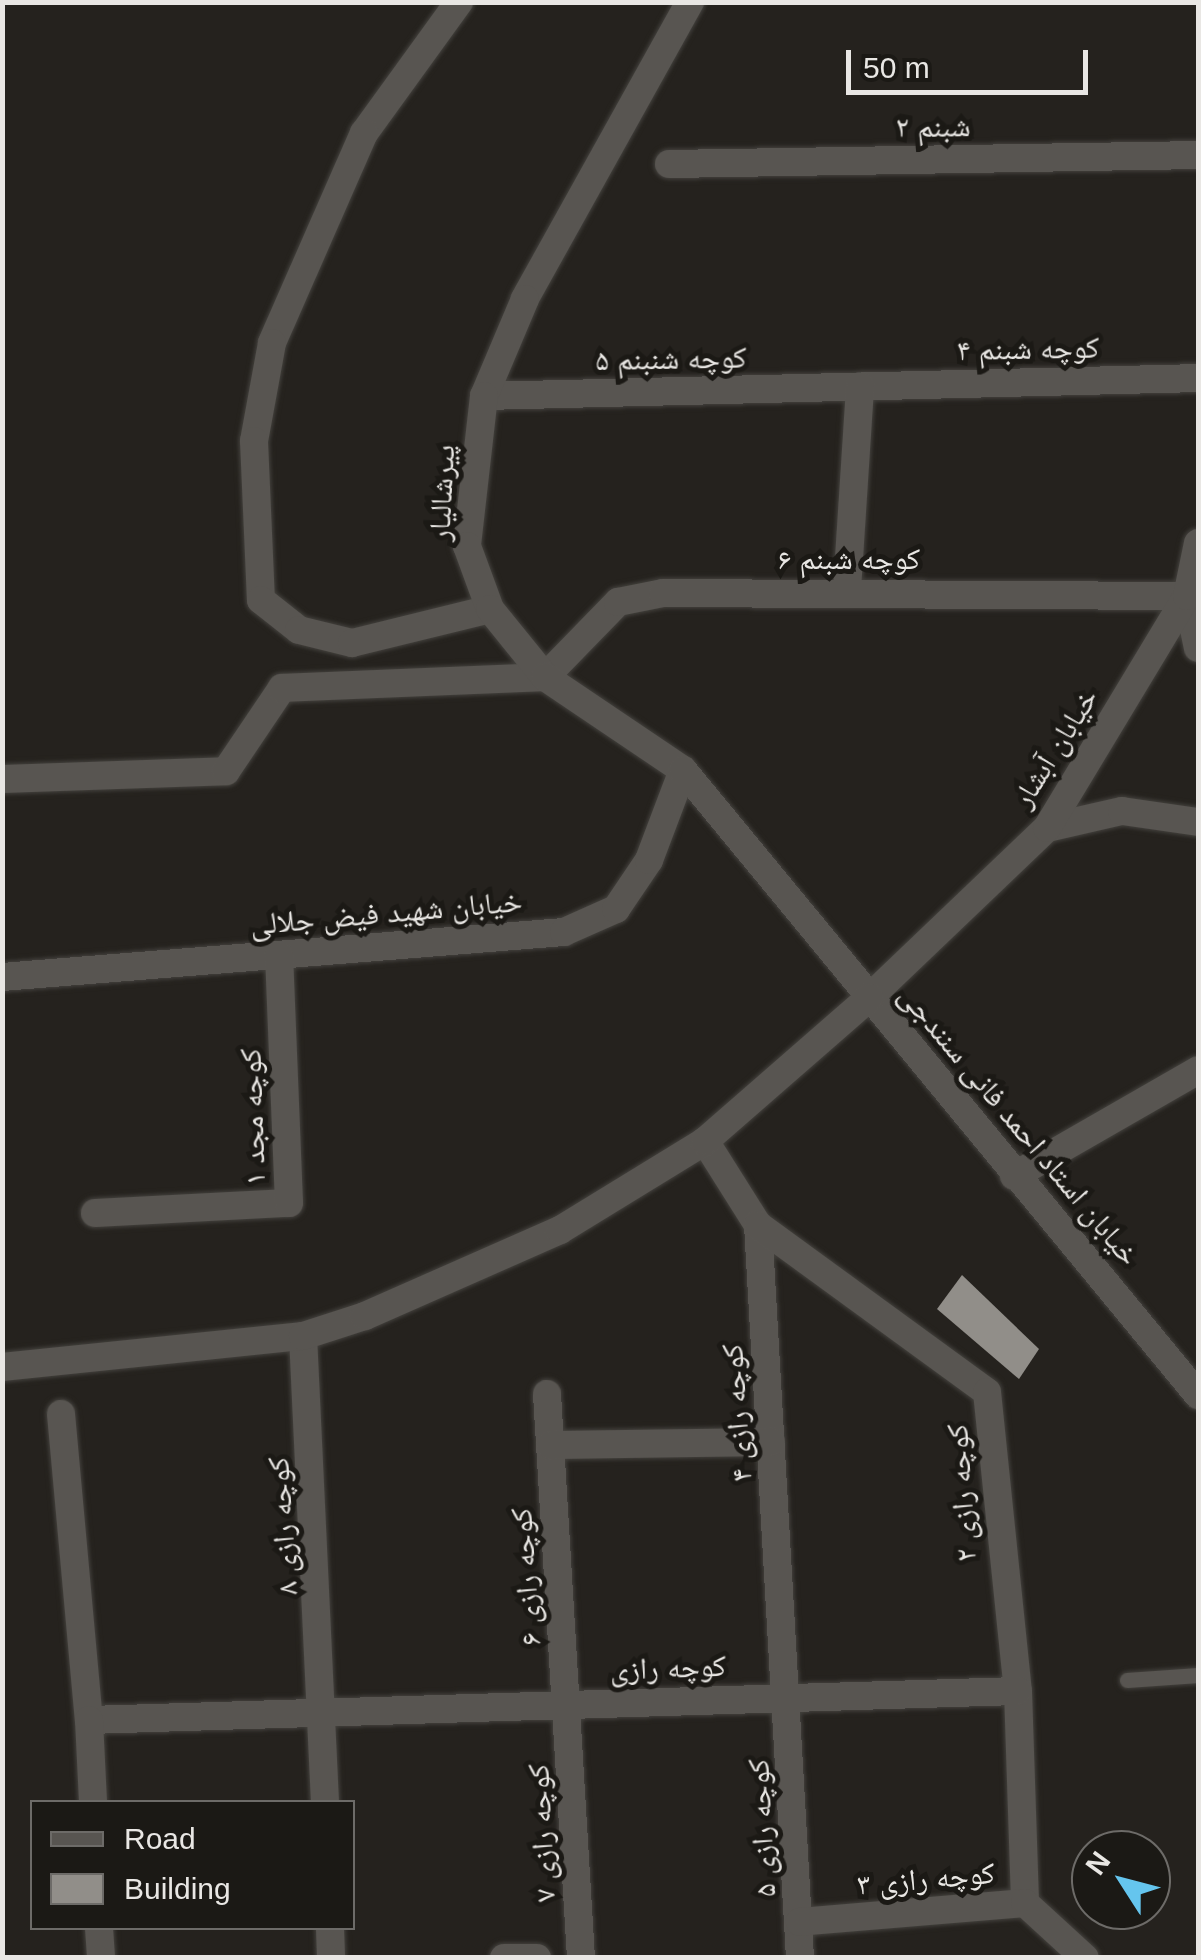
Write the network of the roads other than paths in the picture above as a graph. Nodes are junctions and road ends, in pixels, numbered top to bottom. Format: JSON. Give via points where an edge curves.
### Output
{"nodes":[{"id":1,"x":426,"y":2,"type":"edge"},
{"id":2,"x":459,"y":2,"type":"edge"},
{"id":3,"x":690,"y":2,"type":"edge"},
{"id":4,"x":431,"y":37,"type":"junction"},
{"id":5,"x":1198,"y":156,"type":"edge"},
{"id":6,"x":669,"y":164,"type":"dead end"},
{"id":7,"x":1198,"y":378,"type":"edge"},
{"id":8,"x":860,"y":386,"type":"junction"},
{"id":9,"x":484,"y":396,"type":"junction"},
{"id":10,"x":1198,"y":543,"type":"edge"},
{"id":11,"x":847,"y":590,"type":"junction"},
{"id":12,"x":1187,"y":596,"type":"junction"},
{"id":13,"x":490,"y":609,"type":"junction"},
{"id":14,"x":1198,"y":648,"type":"edge"},
{"id":15,"x":544,"y":677,"type":"junction"},
{"id":16,"x":683,"y":770,"type":"junction"},
{"id":17,"x":2,"y":779,"type":"edge"},
{"id":18,"x":1198,"y":822,"type":"edge"},
{"id":19,"x":1047,"y":828,"type":"junction"},
{"id":20,"x":279,"y":954,"type":"junction"},
{"id":21,"x":2,"y":977,"type":"edge"},
{"id":22,"x":869,"y":998,"type":"junction"},
{"id":23,"x":1198,"y":1070,"type":"edge"},
{"id":24,"x":705,"y":1141,"type":"junction"},
{"id":25,"x":1014,"y":1176,"type":"junction"},
{"id":26,"x":95,"y":1212,"type":"dead end"},
{"id":27,"x":758,"y":1226,"type":"junction"},
{"id":28,"x":303,"y":1336,"type":"junction"},
{"id":29,"x":2,"y":1367,"type":"edge"},
{"id":30,"x":547,"y":1394,"type":"dead end"},
{"id":31,"x":1198,"y":1394,"type":"edge"},
{"id":32,"x":61,"y":1414,"type":"dead end"},
{"id":33,"x":771,"y":1442,"type":"junction"},
{"id":34,"x":550,"y":1445,"type":"junction"},
{"id":35,"x":1198,"y":1676,"type":"edge"},
{"id":36,"x":1127,"y":1680,"type":"dead end"},
{"id":37,"x":1018,"y":1691,"type":"junction"},
{"id":38,"x":791,"y":1695,"type":"junction"},
{"id":39,"x":568,"y":1704,"type":"junction"},
{"id":40,"x":321,"y":1712,"type":"junction"},
{"id":41,"x":89,"y":1720,"type":"junction"},
{"id":42,"x":93,"y":1800,"type":"edge"},
{"id":43,"x":325,"y":1800,"type":"edge"},
{"id":44,"x":1025,"y":1903,"type":"junction"},
{"id":45,"x":800,"y":1922,"type":"junction"},
{"id":46,"x":99,"y":1930,"type":"edge"},
{"id":47,"x":330,"y":1930,"type":"edge"},
{"id":48,"x":100,"y":1958,"type":"edge"},
{"id":49,"x":331,"y":1958,"type":"edge"},
{"id":50,"x":504,"y":1958,"type":"edge"},
{"id":51,"x":537,"y":1958,"type":"edge"},
{"id":52,"x":581,"y":1958,"type":"edge"},
{"id":53,"x":800,"y":1958,"type":"edge"},
{"id":54,"x":1085,"y":1958,"type":"edge"}],
"edges":[{"from":1,"to":4,"type":"street"},
{"from":2,"to":4,"type":"street"},
{"from":3,"to":9,"type":"street","name":"پیرشالیار","via":[[525,299]]},
{"from":4,"to":13,"type":"street","via":[[364,133],[272,343],[254,441],[261,600],[298,630],[352,642]]},
{"from":5,"to":6,"type":"street","name":"شبنم ۲"},
{"from":7,"to":8,"type":"street","name":"کوچه شبنم ۴"},
{"from":8,"to":9,"type":"street","name":"کوچه شنبنم ۵"},
{"from":8,"to":11,"type":"street"},
{"from":9,"to":13,"type":"street","name":"پیرشالیار","via":[[467,546]]},
{"from":10,"to":12,"type":"street","name":"خیابان آبشار"},
{"from":11,"to":12,"type":"street","name":"کوچه شبنم ۶"},
{"from":11,"to":15,"type":"street","name":"کوچه شبنم ۶","via":[[618,602]]},
{"from":12,"to":14,"type":"street","name":"خیابان آبشار"},
{"from":12,"to":19,"type":"street","name":"خیابان آبشار"},
{"from":13,"to":15,"type":"street","name":"پیرشالیار"},
{"from":15,"to":16,"type":"street","name":"پیرشالیار"},
{"from":15,"to":17,"type":"street","via":[[282,688],[226,771]]},
{"from":16,"to":20,"type":"street","name":"خیابان شهید فیض جلالی","via":[[649,860],[616,909],[564,932]]},
{"from":16,"to":22,"type":"street","name":"پیرشالیار"},
{"from":18,"to":19,"type":"street","via":[[1122,811]]},
{"from":19,"to":22,"type":"street","name":"خیابان آبشار"},
{"from":20,"to":21,"type":"street","name":"خیابان شهید فیض جلالی"},
{"from":20,"to":26,"type":"street","name":"کوچه مجد ۱","via":[[289,1203]]},
{"from":22,"to":24,"type":"street","name":"خیابان استاد احمد فانی سنندجی"},
{"from":22,"to":25,"type":"street","name":"خیابان استاد احمد فانی سنندجی"},
{"from":23,"to":25,"type":"street"},
{"from":24,"to":27,"type":"street","name":"کوچه رازی ۴"},
{"from":24,"to":28,"type":"street","name":"خیابان استاد احمد فانی سنندجی","via":[[560,1230]]},
{"from":25,"to":31,"type":"street","name":"خیابان استاد احمد فانی سنندجی"},
{"from":27,"to":33,"type":"street","name":"کوچه رازی ۴"},
{"from":27,"to":37,"type":"street","name":"کوچه رازی ۲","via":[[988,1392]]},
{"from":28,"to":29,"type":"street","name":"خیابان استاد احمد فانی سنندجی"},
{"from":28,"to":40,"type":"street","name":"کوچه رازی ۸"},
{"from":30,"to":34,"type":"street","name":"کوچه رازی ۶"},
{"from":32,"to":41,"type":"street"},
{"from":33,"to":34,"type":"street"},
{"from":33,"to":38,"type":"street","name":"کوچه رازی ۴"},
{"from":34,"to":39,"type":"street","name":"کوچه رازی ۶"},
{"from":35,"to":36,"type":"lane"},
{"from":37,"to":38,"type":"street","name":"کوچه رازی"},
{"from":37,"to":44,"type":"street","name":"کوچه رازی ۳"},
{"from":38,"to":39,"type":"street","name":"کوچه رازی"},
{"from":38,"to":45,"type":"street","name":"کوچه رازی ۵"},
{"from":39,"to":40,"type":"street","name":"کوچه رازی"},
{"from":39,"to":52,"type":"street","name":"کوچه رازی ۷"},
{"from":40,"to":41,"type":"street","name":"کوچه رازی"},
{"from":40,"to":43,"type":"street","name":"کوچه رازی ۸"},
{"from":41,"to":42,"type":"street"},
{"from":44,"to":45,"type":"street","name":"کوچه رازی ۳"},
{"from":44,"to":54,"type":"street"},
{"from":45,"to":53,"type":"street","name":"کوچه رازی ۵"},
{"from":46,"to":48,"type":"street"},
{"from":47,"to":49,"type":"street"},
{"from":50,"to":51,"type":"street"}]}
